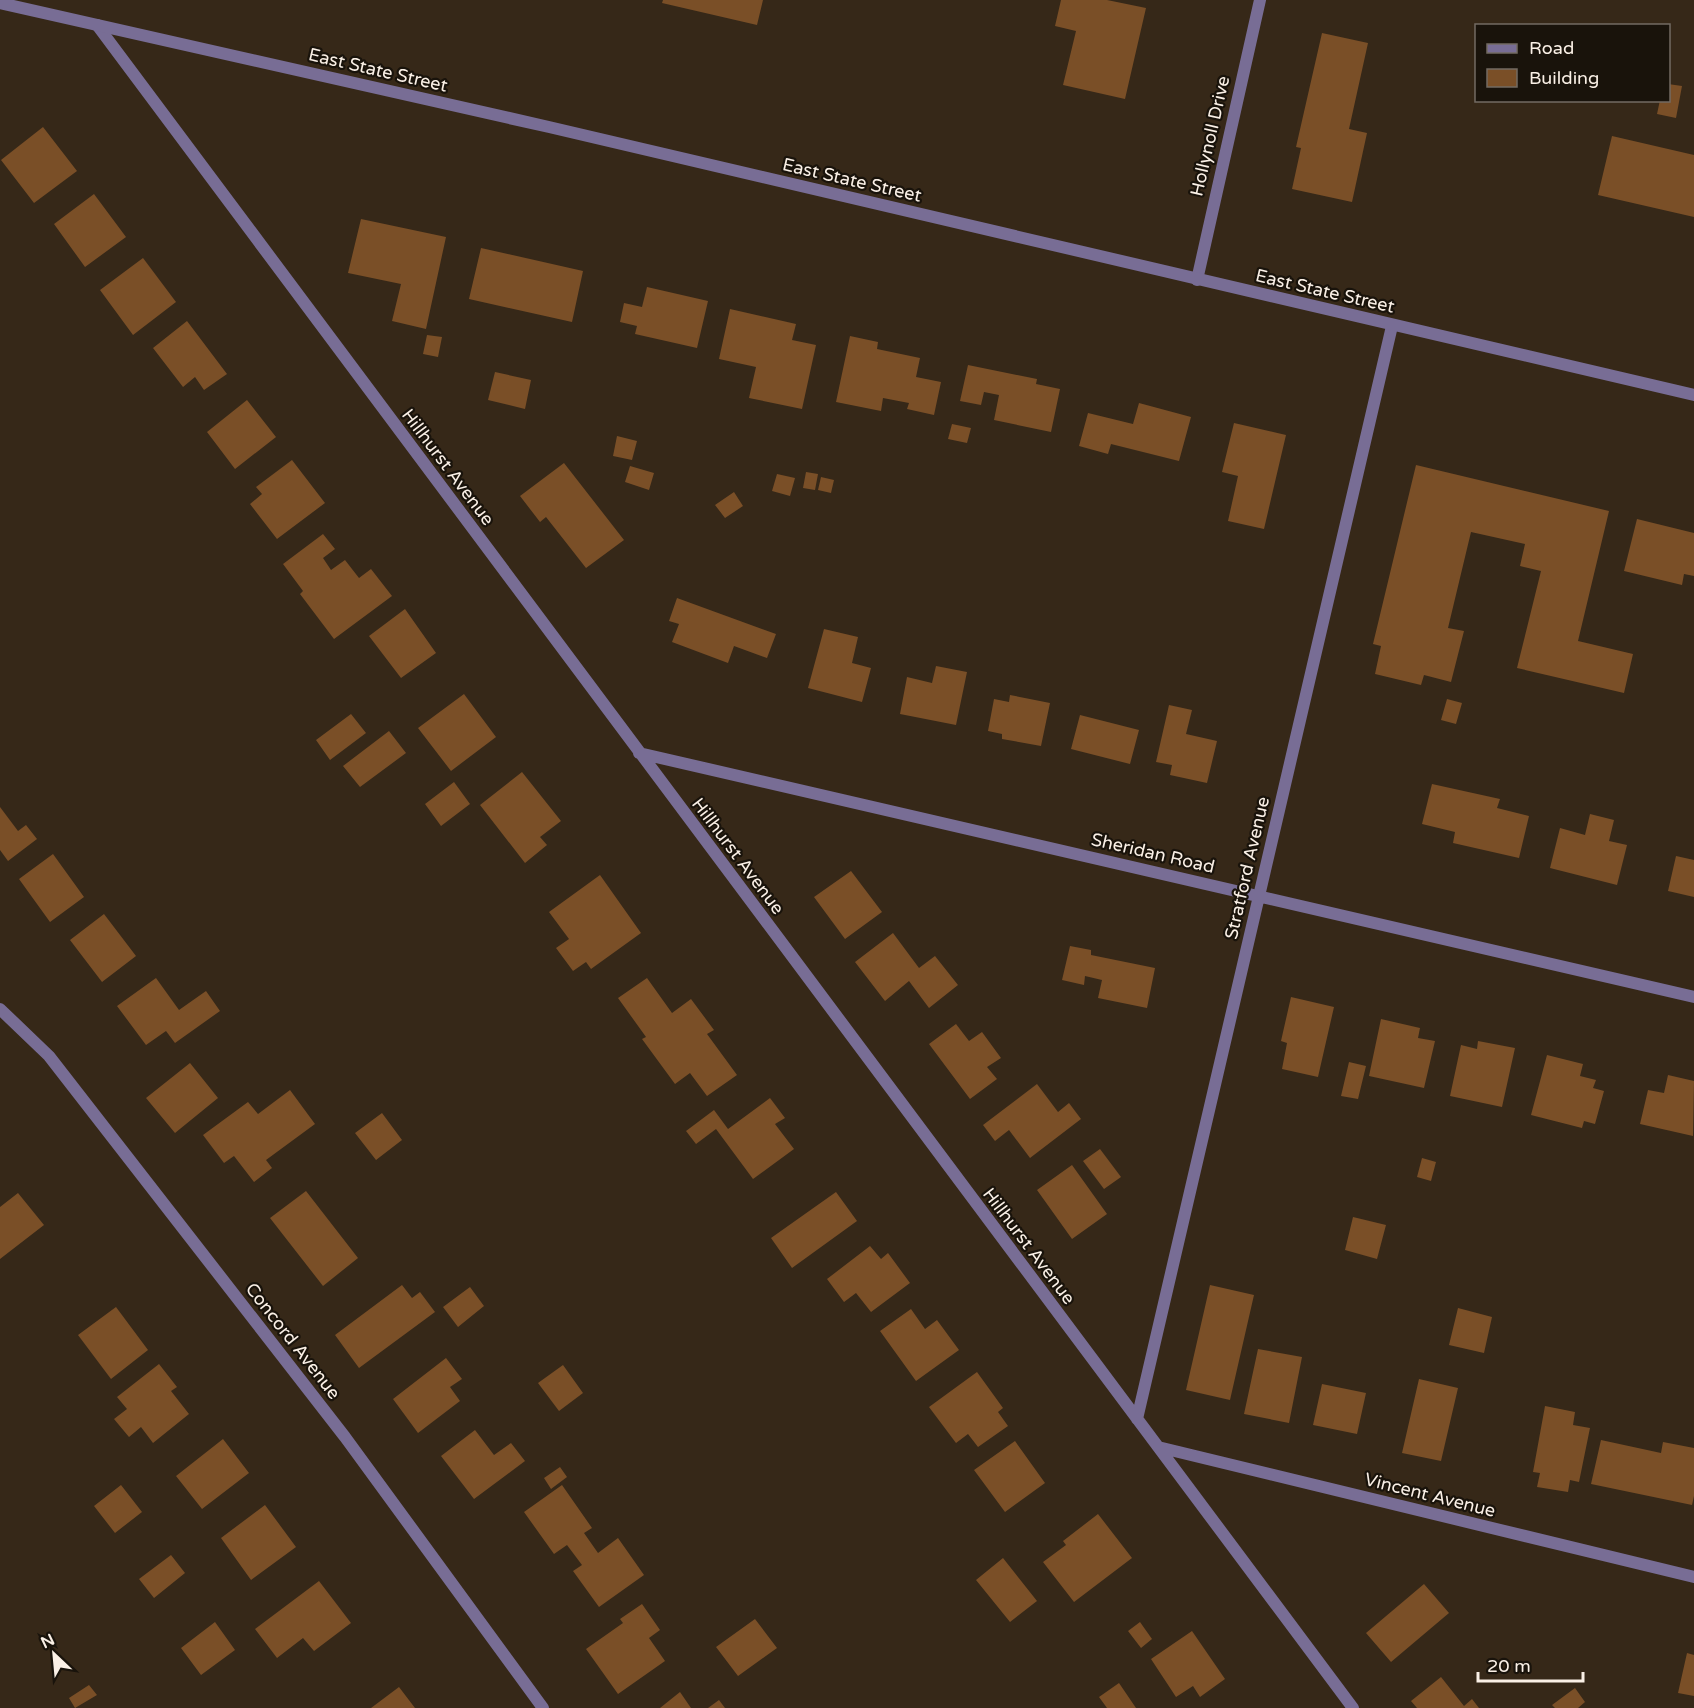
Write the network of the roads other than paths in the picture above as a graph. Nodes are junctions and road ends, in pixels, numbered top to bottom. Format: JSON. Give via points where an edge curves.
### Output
{"nodes":[{"id":1,"x":1260,"y":0,"type":"edge"},
{"id":2,"x":0,"y":3,"type":"edge"},
{"id":3,"x":97,"y":25,"type":"junction"},
{"id":4,"x":1197,"y":280,"type":"junction"},
{"id":5,"x":1392,"y":326,"type":"junction"},
{"id":6,"x":1694,"y":395,"type":"edge"},
{"id":7,"x":639,"y":753,"type":"junction"},
{"id":8,"x":1259,"y":896,"type":"junction"},
{"id":9,"x":1694,"y":997,"type":"edge"},
{"id":10,"x":0,"y":1010,"type":"edge"},
{"id":11,"x":1137,"y":1419,"type":"junction"},
{"id":12,"x":1158,"y":1448,"type":"junction"},
{"id":13,"x":1694,"y":1577,"type":"edge"},
{"id":14,"x":543,"y":1708,"type":"edge"},
{"id":15,"x":1353,"y":1708,"type":"edge"}],
"edges":[{"from":1,"to":4,"type":"street","name":"Hollynoll Drive"},
{"from":2,"to":3,"type":"street","name":"East State Street"},
{"from":3,"to":4,"type":"street","name":"East State Street"},
{"from":3,"to":7,"type":"street","name":"Hillhurst Avenue"},
{"from":4,"to":5,"type":"street","name":"East State Street"},
{"from":5,"to":6,"type":"street","name":"East State Street"},
{"from":5,"to":8,"type":"street","name":"Stratford Avenue"},
{"from":7,"to":8,"type":"street","name":"Sheridan Road"},
{"from":7,"to":11,"type":"street","name":"Hillhurst Avenue"},
{"from":8,"to":9,"type":"street","name":"Sheridan Road"},
{"from":8,"to":11,"type":"street","name":"Stratford Avenue"},
{"from":10,"to":14,"type":"street","name":"Concord Avenue","via":[[49,1056],[345,1437]]},
{"from":11,"to":12,"type":"street","name":"Hillhurst Avenue"},
{"from":12,"to":13,"type":"street","name":"Vincent Avenue"},
{"from":12,"to":15,"type":"street","name":"Hillhurst Avenue"}]}
